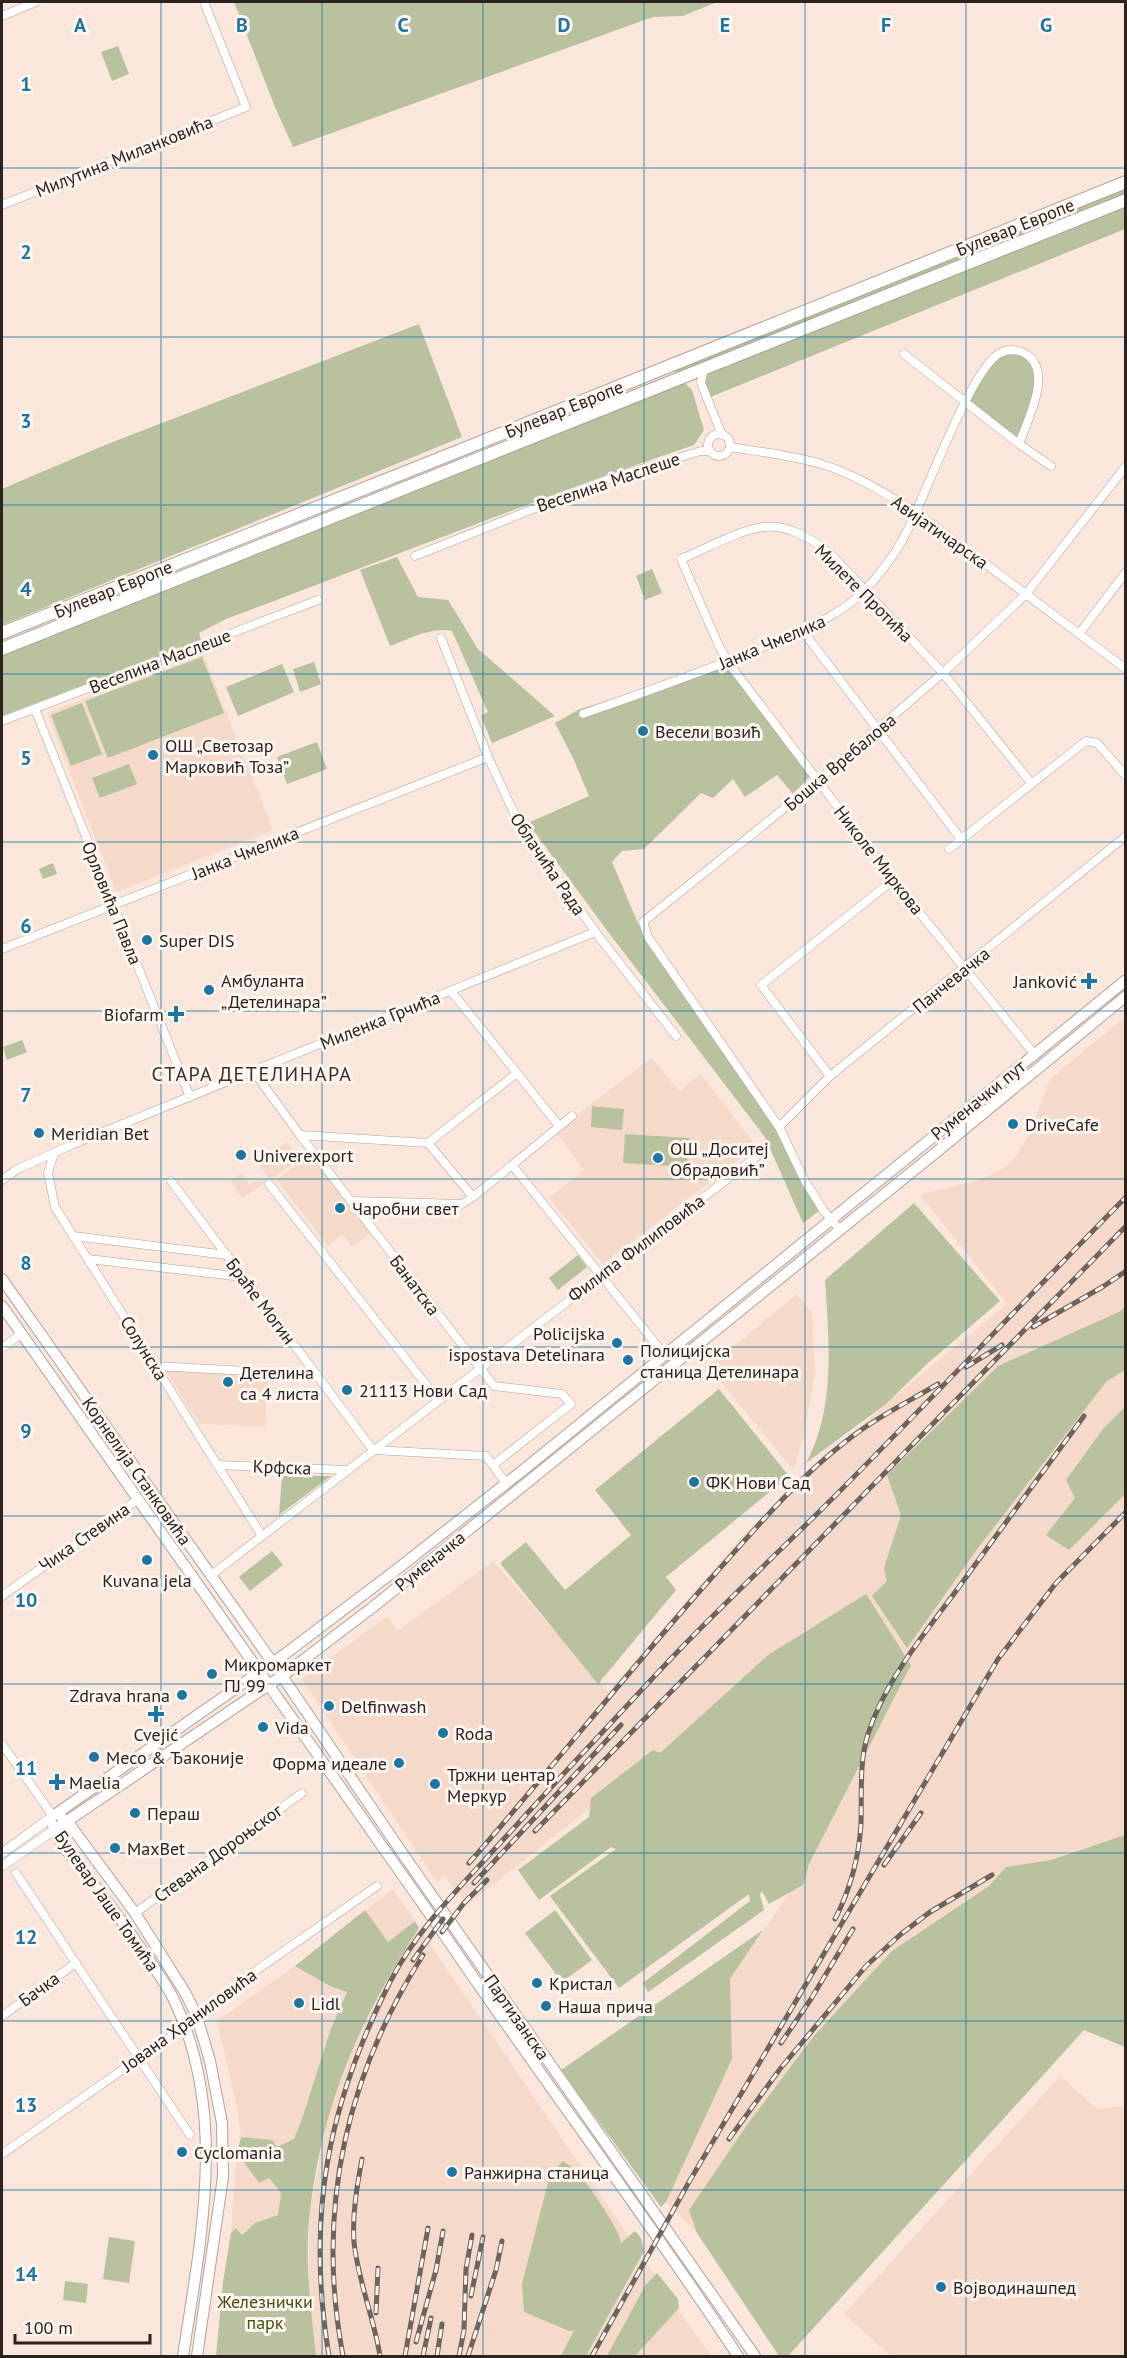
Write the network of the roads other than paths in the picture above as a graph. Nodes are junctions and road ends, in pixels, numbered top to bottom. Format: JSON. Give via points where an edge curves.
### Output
{"nodes":[{"id":1,"x":36,"y":2,"type":"edge"},
{"id":2,"x":204,"y":2,"type":"edge"},
{"id":3,"x":2,"y":16,"type":"edge"},
{"id":4,"x":1125,"y":182,"type":"edge"},
{"id":5,"x":1125,"y":200,"type":"edge"},
{"id":6,"x":2,"y":205,"type":"edge"},
{"id":7,"x":904,"y":354,"type":"dead end"},
{"id":8,"x":705,"y":367,"type":"junction"},
{"id":9,"x":681,"y":376,"type":"junction"},
{"id":10,"x":700,"y":383,"type":"junction"},
{"id":11,"x":965,"y":401,"type":"junction"},
{"id":12,"x":719,"y":432,"type":"junction"},
{"id":13,"x":1019,"y":444,"type":"junction"},
{"id":14,"x":730,"y":447,"type":"junction"},
{"id":15,"x":710,"y":449,"type":"junction"},
{"id":16,"x":1051,"y":466,"type":"dead end"},
{"id":17,"x":1125,"y":466,"type":"edge"},
{"id":18,"x":916,"y":512,"type":"junction"},
{"id":19,"x":415,"y":556,"type":"dead end"},
{"id":20,"x":1125,"y":572,"type":"edge"},
{"id":21,"x":865,"y":590,"type":"junction"},
{"id":22,"x":1026,"y":594,"type":"junction"},
{"id":23,"x":318,"y":600,"type":"dead end"},
{"id":24,"x":802,"y":630,"type":"junction"},
{"id":25,"x":2,"y":633,"type":"edge"},
{"id":26,"x":1080,"y":634,"type":"junction"},
{"id":27,"x":441,"y":638,"type":"dead end"},
{"id":28,"x":2,"y":649,"type":"edge"},
{"id":29,"x":728,"y":662,"type":"junction"},
{"id":30,"x":1125,"y":669,"type":"edge"},
{"id":31,"x":943,"y":674,"type":"junction"},
{"id":32,"x":35,"y":709,"type":"junction"},
{"id":33,"x":584,"y":714,"type":"dead end"},
{"id":34,"x":2,"y":722,"type":"edge"},
{"id":35,"x":879,"y":730,"type":"junction"},
{"id":36,"x":488,"y":757,"type":"junction"},
{"id":37,"x":1125,"y":776,"type":"edge"},
{"id":38,"x":816,"y":780,"type":"junction"},
{"id":39,"x":1032,"y":784,"type":"junction"},
{"id":40,"x":1125,"y":836,"type":"edge"},
{"id":41,"x":961,"y":839,"type":"junction"},
{"id":42,"x":949,"y":849,"type":"dead end"},
{"id":43,"x":893,"y":880,"type":"junction"},
{"id":44,"x":112,"y":905,"type":"junction"},
{"id":45,"x":595,"y":932,"type":"junction"},
{"id":46,"x":2,"y":949,"type":"edge"},
{"id":47,"x":964,"y":969,"type":"junction"},
{"id":48,"x":1125,"y":980,"type":"edge"},
{"id":49,"x":451,"y":991,"type":"junction"},
{"id":50,"x":1125,"y":996,"type":"edge"},
{"id":51,"x":676,"y":1036,"type":"dead end"},
{"id":52,"x":1035,"y":1054,"type":"junction"},
{"id":53,"x":254,"y":1072,"type":"junction"},
{"id":54,"x":517,"y":1073,"type":"junction"},
{"id":55,"x":830,"y":1076,"type":"junction"},
{"id":56,"x":190,"y":1097,"type":"junction"},
{"id":57,"x":572,"y":1116,"type":"dead end"},
{"id":58,"x":559,"y":1126,"type":"junction"},
{"id":59,"x":779,"y":1127,"type":"junction"},
{"id":60,"x":300,"y":1135,"type":"junction"},
{"id":61,"x":428,"y":1143,"type":"junction"},
{"id":62,"x":764,"y":1151,"type":"dead end"},
{"id":63,"x":54,"y":1153,"type":"junction"},
{"id":64,"x":512,"y":1165,"type":"junction"},
{"id":65,"x":2,"y":1180,"type":"edge"},
{"id":66,"x":171,"y":1181,"type":"dead end"},
{"id":67,"x":269,"y":1184,"type":"dead end"},
{"id":68,"x":473,"y":1197,"type":"junction"},
{"id":69,"x":352,"y":1201,"type":"junction"},
{"id":70,"x":830,"y":1218,"type":"junction"},
{"id":71,"x":840,"y":1230,"type":"junction"},
{"id":72,"x":74,"y":1236,"type":"junction"},
{"id":73,"x":227,"y":1255,"type":"junction"},
{"id":74,"x":88,"y":1259,"type":"junction"},
{"id":75,"x":601,"y":1274,"type":"junction"},
{"id":76,"x":243,"y":1277,"type":"junction"},
{"id":77,"x":2,"y":1279,"type":"edge"},
{"id":78,"x":2,"y":1306,"type":"edge"},
{"id":79,"x":21,"y":1334,"type":"junction"},
{"id":80,"x":2,"y":1348,"type":"edge"},
{"id":81,"x":664,"y":1354,"type":"junction"},
{"id":82,"x":155,"y":1366,"type":"junction"},
{"id":83,"x":479,"y":1368,"type":"junction"},
{"id":84,"x":317,"y":1375,"type":"junction"},
{"id":85,"x":438,"y":1400,"type":"junction"},
{"id":86,"x":374,"y":1450,"type":"junction"},
{"id":87,"x":217,"y":1465,"type":"junction"},
{"id":88,"x":493,"y":1465,"type":"junction"},
{"id":89,"x":348,"y":1470,"type":"junction"},
{"id":90,"x":506,"y":1483,"type":"junction"},
{"id":91,"x":137,"y":1500,"type":"junction"},
{"id":92,"x":262,"y":1536,"type":"junction"},
{"id":93,"x":210,"y":1576,"type":"junction"},
{"id":94,"x":2,"y":1596,"type":"edge"},
{"id":95,"x":272,"y":1663,"type":"junction"},
{"id":96,"x":258,"y":1672,"type":"junction"},
{"id":97,"x":282,"y":1676,"type":"junction"},
{"id":98,"x":268,"y":1685,"type":"junction"},
{"id":99,"x":2,"y":1744,"type":"edge"},
{"id":100,"x":302,"y":1793,"type":"dead end"},
{"id":101,"x":53,"y":1816,"type":"junction"},
{"id":102,"x":67,"y":1821,"type":"junction"},
{"id":103,"x":54,"y":1830,"type":"junction"},
{"id":104,"x":2,"y":1853,"type":"edge"},
{"id":105,"x":2,"y":1866,"type":"edge"},
{"id":106,"x":16,"y":1873,"type":"dead end"},
{"id":107,"x":377,"y":1886,"type":"dead end"},
{"id":108,"x":135,"y":1913,"type":"junction"},
{"id":109,"x":76,"y":1963,"type":"junction"},
{"id":110,"x":2,"y":2016,"type":"edge"},
{"id":111,"x":197,"y":2017,"type":"junction"},
{"id":112,"x":184,"y":2026,"type":"junction"},
{"id":113,"x":140,"y":2057,"type":"junction"},
{"id":114,"x":190,"y":2135,"type":"dead end"},
{"id":115,"x":2,"y":2154,"type":"edge"},
{"id":116,"x":183,"y":2356,"type":"edge"},
{"id":117,"x":197,"y":2356,"type":"edge"},
{"id":118,"x":738,"y":2356,"type":"edge"},
{"id":119,"x":755,"y":2356,"type":"edge"}],
"edges":[{"from":1,"to":3,"type":"street"},
{"from":2,"to":6,"type":"street","name":"Милутина Миланковића","via":[[246,107]]},
{"from":4,"to":25,"type":"main road","name":"Булевар Европе"},
{"from":5,"to":8,"type":"main road","name":"Булевар Европе"},
{"from":7,"to":11,"type":"street"},
{"from":8,"to":9,"type":"main road","name":"Булевар Европе"},
{"from":8,"to":10,"type":"street"},
{"from":9,"to":10,"type":"street"},
{"from":9,"to":28,"type":"main road","name":"Булевар Европе"},
{"from":10,"to":12,"type":"street"},
{"from":11,"to":13,"type":"street"},
{"from":11,"to":13,"type":"street","name":"Јанка Чмелика","via":[[995,356],[1012,350],[1029,356],[1037,367],[1039,381]]},
{"from":11,"to":18,"type":"street","name":"Јанка Чмелика"},
{"from":12,"to":14,"type":"street","via":[[728,438]]},
{"from":12,"to":15,"type":"street","via":[[710,439]]},
{"from":13,"to":16,"type":"street"},
{"from":14,"to":15,"type":"street","name":"Авијатичарска","via":[[723,455]]},
{"from":14,"to":18,"type":"street","name":"Авијатичарска","via":[[822,464],[864,482]]},
{"from":15,"to":19,"type":"street","name":"Веселина Маслеше","via":[[611,478]]},
{"from":17,"to":22,"type":"street","name":"Бошка Вребалова"},
{"from":18,"to":21,"type":"street","name":"Јанка Чмелика","via":[[903,540]]},
{"from":18,"to":22,"type":"street","name":"Авијатичарска"},
{"from":20,"to":26,"type":"street"},
{"from":21,"to":24,"type":"street","name":"Јанка Чмелика","via":[[833,615]]},
{"from":21,"to":29,"type":"street","name":"Милете Протића","via":[[817,542],[778,527],[750,531],[681,559]]},
{"from":21,"to":31,"type":"street","name":"Милете Протића"},
{"from":22,"to":26,"type":"street","name":"Авијатичарска"},
{"from":22,"to":31,"type":"street","name":"Бошка Вребалова"},
{"from":23,"to":32,"type":"street","name":"Веселина Маслеше"},
{"from":24,"to":29,"type":"street","name":"Јанка Чмелика"},
{"from":24,"to":35,"type":"street"},
{"from":26,"to":30,"type":"street","name":"Авијатичарска"},
{"from":27,"to":36,"type":"street","name":"Облачића Рада"},
{"from":29,"to":33,"type":"street","name":"Јанка Чмелика"},
{"from":29,"to":38,"type":"street","name":"Николе Миркова"},
{"from":31,"to":35,"type":"street","name":"Бошка Вребалова"},
{"from":31,"to":39,"type":"street","name":"Милете Протића"},
{"from":32,"to":34,"type":"street","name":"Веселина Маслеше"},
{"from":32,"to":44,"type":"street","name":"Орловића Павла"},
{"from":35,"to":38,"type":"street","name":"Бошка Вребалова"},
{"from":35,"to":41,"type":"street"},
{"from":36,"to":44,"type":"street","name":"Јанка Чмелика"},
{"from":36,"to":45,"type":"street","name":"Облачића Рада","via":[[520,826]]},
{"from":37,"to":39,"type":"street","via":[[1091,740]]},
{"from":38,"to":43,"type":"street","name":"Николе Миркова"},
{"from":38,"to":59,"type":"street","name":"Бошка Вребалова","via":[[645,918],[643,927]]},
{"from":39,"to":41,"type":"street"},
{"from":40,"to":47,"type":"street","name":"Панчевачка"},
{"from":41,"to":42,"type":"street"},
{"from":43,"to":47,"type":"street","name":"Николе Миркова"},
{"from":43,"to":55,"type":"street","via":[[761,986]]},
{"from":44,"to":46,"type":"street","name":"Јанка Чмелика"},
{"from":44,"to":56,"type":"street","name":"Орловића Павла"},
{"from":45,"to":49,"type":"street","name":"Миленка Грчића"},
{"from":45,"to":51,"type":"street","name":"Облачића Рада"},
{"from":47,"to":52,"type":"street","name":"Николе Миркова"},
{"from":47,"to":55,"type":"street","name":"Панчевачка"},
{"from":48,"to":52,"type":"main road","name":"Руменачки пут"},
{"from":49,"to":53,"type":"street","name":"Миленка Грчића"},
{"from":49,"to":54,"type":"street"},
{"from":50,"to":71,"type":"main road","name":"Руменачки пут"},
{"from":52,"to":70,"type":"main road","name":"Руменачки пут"},
{"from":53,"to":56,"type":"street","name":"Миленка Грчића"},
{"from":53,"to":60,"type":"street","name":"Банатска"},
{"from":54,"to":58,"type":"street"},
{"from":54,"to":61,"type":"street"},
{"from":55,"to":59,"type":"street","name":"Панчевачка"},
{"from":56,"to":63,"type":"street","name":"Миленка Грчића"},
{"from":57,"to":58,"type":"street"},
{"from":58,"to":64,"type":"street"},
{"from":59,"to":70,"type":"street","via":[[805,1181]]},
{"from":60,"to":61,"type":"street"},
{"from":60,"to":69,"type":"street","name":"Банатска"},
{"from":61,"to":68,"type":"street"},
{"from":62,"to":75,"type":"street","name":"Филипа Филиповића"},
{"from":63,"to":65,"type":"street","name":"Миленка Грчића"},
{"from":63,"to":72,"type":"street","name":"Солунска","via":[[48,1173],[50,1189]]},
{"from":64,"to":68,"type":"street"},
{"from":64,"to":75,"type":"street"},
{"from":66,"to":73,"type":"street","name":"Браће Могин"},
{"from":67,"to":85,"type":"street"},
{"from":68,"to":69,"type":"street","via":[[462,1204]]},
{"from":69,"to":83,"type":"street","name":"Банатска"},
{"from":70,"to":71,"type":"street"},
{"from":70,"to":81,"type":"main road","name":"Руменачка"},
{"from":71,"to":97,"type":"main road","name":"Руменачка","via":[[386,1597]]},
{"from":72,"to":73,"type":"street"},
{"from":72,"to":74,"type":"street","name":"Солунска"},
{"from":73,"to":76,"type":"street","name":"Браће Могин"},
{"from":74,"to":76,"type":"street"},
{"from":74,"to":82,"type":"street","name":"Солунска"},
{"from":75,"to":81,"type":"street"},
{"from":75,"to":83,"type":"street","name":"Филипа Филиповића"},
{"from":76,"to":84,"type":"street","name":"Браће Могин"},
{"from":77,"to":93,"type":"main road","name":"Корнелија Станковића"},
{"from":78,"to":79,"type":"main road","name":"Корнелија Станковића"},
{"from":79,"to":80,"type":"street"},
{"from":79,"to":91,"type":"main road","name":"Корнелија Станковића"},
{"from":81,"to":90,"type":"main road","name":"Руменачка"},
{"from":82,"to":84,"type":"street"},
{"from":82,"to":87,"type":"street","name":"Солунска"},
{"from":83,"to":85,"type":"street","name":"Филипа Филиповића"},
{"from":83,"to":88,"type":"street","via":[[494,1386],[562,1394],[571,1404]]},
{"from":84,"to":86,"type":"street","name":"Браће Могин"},
{"from":85,"to":86,"type":"street","name":"Филипа Филиповића"},
{"from":86,"to":88,"type":"street","via":[[486,1456]]},
{"from":86,"to":89,"type":"street","name":"Филипа Филиповића"},
{"from":87,"to":89,"type":"street","name":"Крфска"},
{"from":87,"to":92,"type":"street","name":"Солунска"},
{"from":88,"to":90,"type":"street"},
{"from":89,"to":92,"type":"street","name":"Филипа Филиповића"},
{"from":90,"to":95,"type":"main road","name":"Руменачка"},
{"from":91,"to":94,"type":"street","name":"Чика Стевина"},
{"from":91,"to":96,"type":"main road","name":"Корнелија Станковића"},
{"from":92,"to":93,"type":"street","name":"Филипа Филиповића"},
{"from":93,"to":95,"type":"main road","name":"Корнелија Станковића"},
{"from":95,"to":96,"type":"main road","name":"Руменачка"},
{"from":95,"to":97,"type":"main road","name":"Партизанска"},
{"from":96,"to":98,"type":"main road","name":"Корнелија Станковића"},
{"from":96,"to":101,"type":"main road","name":"Руменачка"},
{"from":97,"to":98,"type":"main road","name":"Руменачка"},
{"from":97,"to":119,"type":"main road","name":"Партизанска"},
{"from":98,"to":102,"type":"main road","name":"Руменачка"},
{"from":98,"to":118,"type":"main road","name":"Партизанска"},
{"from":99,"to":101,"type":"street"},
{"from":100,"to":108,"type":"street","name":"Стевана Дороњског"},
{"from":101,"to":102,"type":"main road","name":"Булевар Јаше Томића"},
{"from":101,"to":103,"type":"main road","name":"Булевар Јаше Томића"},
{"from":101,"to":104,"type":"street","name":"Руменачка"},
{"from":102,"to":103,"type":"main road","name":"Руменачка"},
{"from":102,"to":108,"type":"main road","name":"Булевар Јаше Томића"},
{"from":103,"to":105,"type":"street","name":"Руменачка"},
{"from":103,"to":112,"type":"main road","name":"Булевар Јаше Томића","via":[[154,1968],[171,1994]]},
{"from":106,"to":109,"type":"street"},
{"from":107,"to":111,"type":"street","name":"Јована Храниловића"},
{"from":108,"to":111,"type":"main road","name":"Булевар Јаше Томића"},
{"from":109,"to":110,"type":"street","name":"Бачка"},
{"from":109,"to":113,"type":"street"},
{"from":111,"to":112,"type":"street","name":"Јована Храниловића"},
{"from":111,"to":117,"type":"main road","name":"Булевар Јаше Томића","via":[[217,2091],[223,2177]]},
{"from":112,"to":113,"type":"street","name":"Јована Храниловића"},
{"from":112,"to":116,"type":"main road","name":"Булевар Јаше Томића","via":[[206,2120],[207,2166]]},
{"from":113,"to":114,"type":"street"},
{"from":113,"to":115,"type":"street","name":"Јована Храниловића"}]}
